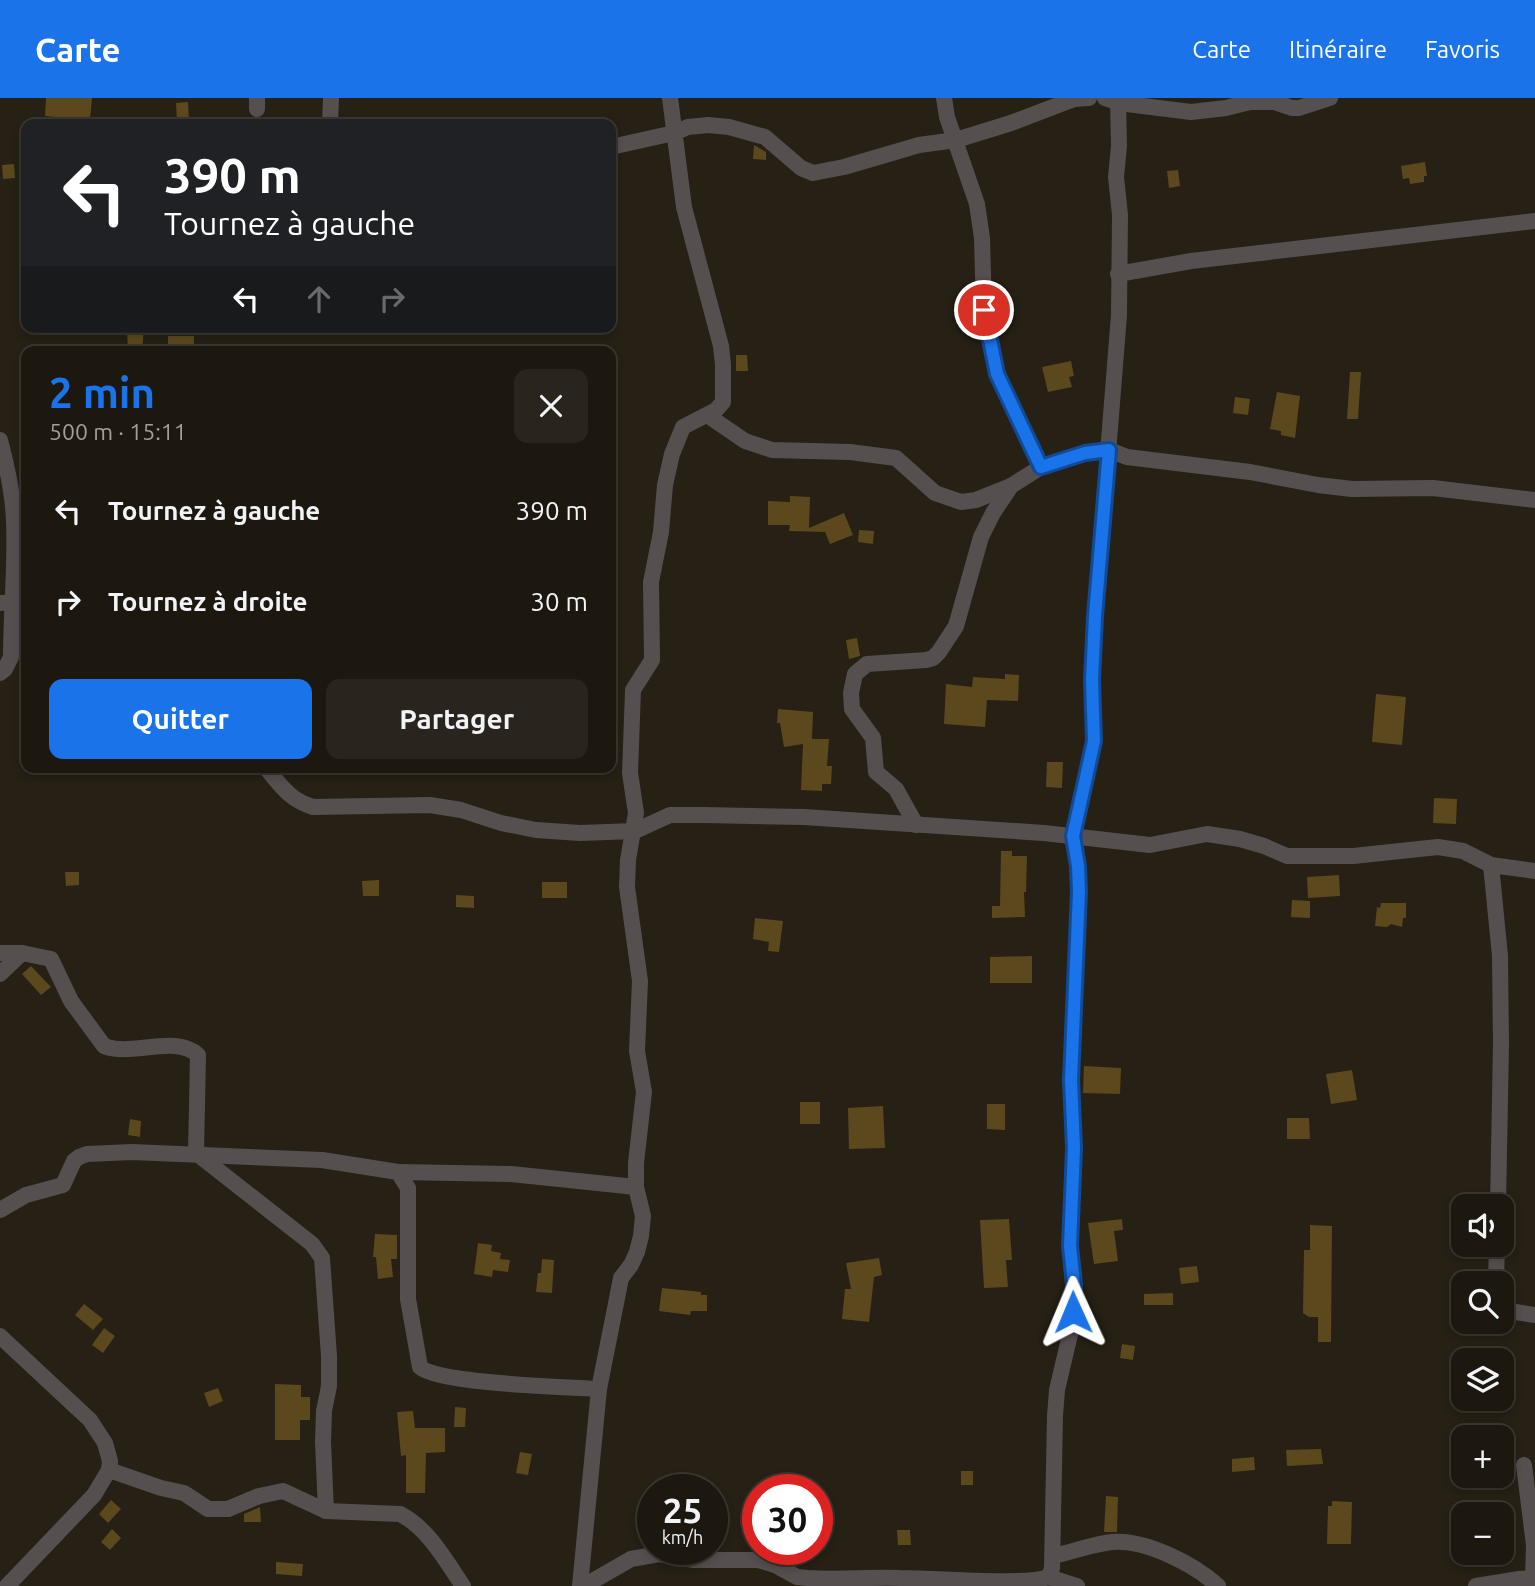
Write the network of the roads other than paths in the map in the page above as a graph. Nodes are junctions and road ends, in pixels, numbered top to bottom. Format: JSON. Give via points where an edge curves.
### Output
{"nodes":[{"id":1,"x":331,"y":98,"type":"edge"},
{"id":2,"x":670,"y":98,"type":"edge"},
{"id":3,"x":944,"y":98,"type":"edge"},
{"id":4,"x":1089,"y":98,"type":"edge"},
{"id":5,"x":1330,"y":98,"type":"edge"},
{"id":6,"x":1114,"y":100,"type":"edge"},
{"id":7,"x":330,"y":119,"type":"edge"},
{"id":8,"x":674,"y":133,"type":"junction"},
{"id":9,"x":956,"y":140,"type":"junction"},
{"id":10,"x":616,"y":147,"type":"edge"},
{"id":11,"x":1535,"y":221,"type":"edge"},
{"id":12,"x":1118,"y":274,"type":"junction"},
{"id":13,"x":707,"y":415,"type":"junction"},
{"id":14,"x":0,"y":440,"type":"edge"},
{"id":15,"x":1109,"y":450,"type":"junction"},
{"id":16,"x":1041,"y":467,"type":"junction"},
{"id":17,"x":1011,"y":486,"type":"junction"},
{"id":18,"x":1535,"y":500,"type":"edge"},
{"id":19,"x":13,"y":602,"type":"edge"},
{"id":20,"x":0,"y":673,"type":"edge"},
{"id":21,"x":270,"y":773,"type":"edge"},
{"id":22,"x":916,"y":825,"type":"junction"},
{"id":23,"x":635,"y":831,"type":"junction"},
{"id":24,"x":1073,"y":836,"type":"junction"},
{"id":25,"x":1491,"y":865,"type":"junction"},
{"id":26,"x":1535,"y":871,"type":"edge"},
{"id":27,"x":0,"y":953,"type":"edge"},
{"id":28,"x":22,"y":953,"type":"junction"},
{"id":29,"x":0,"y":974,"type":"edge"},
{"id":30,"x":196,"y":1153,"type":"junction"},
{"id":31,"x":398,"y":1172,"type":"junction"},
{"id":32,"x":636,"y":1187,"type":"junction"},
{"id":33,"x":1498,"y":1194,"type":"edge"},
{"id":34,"x":0,"y":1210,"type":"edge"},
{"id":35,"x":1514,"y":1312,"type":"edge"},
{"id":36,"x":1535,"y":1315,"type":"edge"},
{"id":37,"x":0,"y":1336,"type":"edge"},
{"id":38,"x":599,"y":1389,"type":"junction"},
{"id":39,"x":1524,"y":1465,"type":"dead end"},
{"id":40,"x":109,"y":1470,"type":"junction"},
{"id":41,"x":326,"y":1511,"type":"junction"},
{"id":42,"x":1053,"y":1556,"type":"junction"},
{"id":43,"x":1049,"y":1577,"type":"junction"},
{"id":44,"x":1534,"y":1578,"type":"edge"},
{"id":45,"x":7,"y":1586,"type":"edge"},
{"id":46,"x":463,"y":1586,"type":"edge"},
{"id":47,"x":582,"y":1586,"type":"edge"},
{"id":48,"x":1077,"y":1586,"type":"edge"},
{"id":49,"x":1218,"y":1586,"type":"edge"},
{"id":50,"x":1476,"y":1586,"type":"edge"}],
"edges":[{"from":1,"to":7,"type":"street"},
{"from":2,"to":8,"type":"street"},
{"from":3,"to":9,"type":"street"},
{"from":4,"to":9,"type":"street","via":[[1074,99]]},
{"from":5,"to":6,"type":"street","via":[[1299,108],[1250,102],[1191,113]]},
{"from":6,"to":12,"type":"street"},
{"from":8,"to":9,"type":"street","via":[[708,125],[765,137],[813,173]]},
{"from":8,"to":10,"type":"street"},
{"from":8,"to":13,"type":"street","via":[[684,207],[721,346],[723,402]]},
{"from":9,"to":16,"type":"street","via":[[977,204],[984,310],[997,374]]},
{"from":11,"to":12,"type":"street","via":[[1191,261]]},
{"from":12,"to":15,"type":"street"},
{"from":13,"to":17,"type":"street","via":[[745,441],[772,450],[896,457],[935,493],[961,502]]},
{"from":13,"to":23,"type":"street","via":[[683,427],[665,485],[651,582],[652,660],[633,690],[630,773]]},
{"from":14,"to":19,"type":"street","via":[[14,517]]},
{"from":15,"to":16,"type":"street"},
{"from":15,"to":18,"type":"street","via":[[1127,457],[1352,489],[1433,488]]},
{"from":15,"to":24,"type":"street","via":[[1095,616],[1094,741]]},
{"from":16,"to":17,"type":"street"},
{"from":17,"to":22,"type":"street","via":[[981,537],[960,619],[939,652],[926,660],[867,664],[852,682],[852,709],[873,738],[876,772],[895,789]]},
{"from":19,"to":20,"type":"street","via":[[11,657]]},
{"from":21,"to":23,"type":"street","via":[[285,793],[313,807],[430,805],[536,830]]},
{"from":22,"to":23,"type":"street","via":[[670,815]]},
{"from":22,"to":24,"type":"street"},
{"from":23,"to":32,"type":"street","via":[[627,887],[640,981],[637,1051],[644,1092]]},
{"from":24,"to":25,"type":"street","via":[[1150,845],[1207,834],[1240,839],[1287,856],[1353,856],[1438,847],[1463,851]]},
{"from":24,"to":42,"type":"street","via":[[1079,892],[1071,1080],[1074,1297],[1057,1390]]},
{"from":25,"to":26,"type":"street"},
{"from":25,"to":33,"type":"street","via":[[1502,1044]]},
{"from":27,"to":28,"type":"street"},
{"from":28,"to":29,"type":"street"},
{"from":28,"to":30,"type":"street","via":[[51,959],[71,1001],[104,1046],[185,1048],[198,1055]]},
{"from":30,"to":31,"type":"street","via":[[322,1160]]},
{"from":30,"to":34,"type":"street","via":[[87,1154],[74,1161],[63,1185],[26,1195]]},
{"from":30,"to":41,"type":"street","via":[[312,1244],[322,1258],[329,1356],[323,1432]]},
{"from":31,"to":32,"type":"street","via":[[511,1174]]},
{"from":31,"to":38,"type":"street","via":[[408,1188],[408,1299],[420,1367],[461,1380]]},
{"from":32,"to":38,"type":"street","via":[[643,1216],[641,1236],[621,1278]]},
{"from":35,"to":36,"type":"street"},
{"from":37,"to":40,"type":"street","via":[[90,1420],[105,1443]]},
{"from":38,"to":47,"type":"street"},
{"from":39,"to":44,"type":"street"},
{"from":40,"to":41,"type":"street","via":[[184,1493],[208,1509],[228,1509],[283,1491]]},
{"from":40,"to":45,"type":"street","via":[[94,1495]]},
{"from":41,"to":46,"type":"street","via":[[385,1512],[410,1519]]},
{"from":42,"to":43,"type":"street"},
{"from":42,"to":49,"type":"street","via":[[1112,1542],[1131,1543],[1164,1553]]},
{"from":43,"to":47,"type":"street","via":[[1014,1581],[823,1579],[797,1577],[758,1560],[694,1560],[659,1554],[631,1559]]},
{"from":43,"to":48,"type":"street"},
{"from":44,"to":50,"type":"street"}]}
